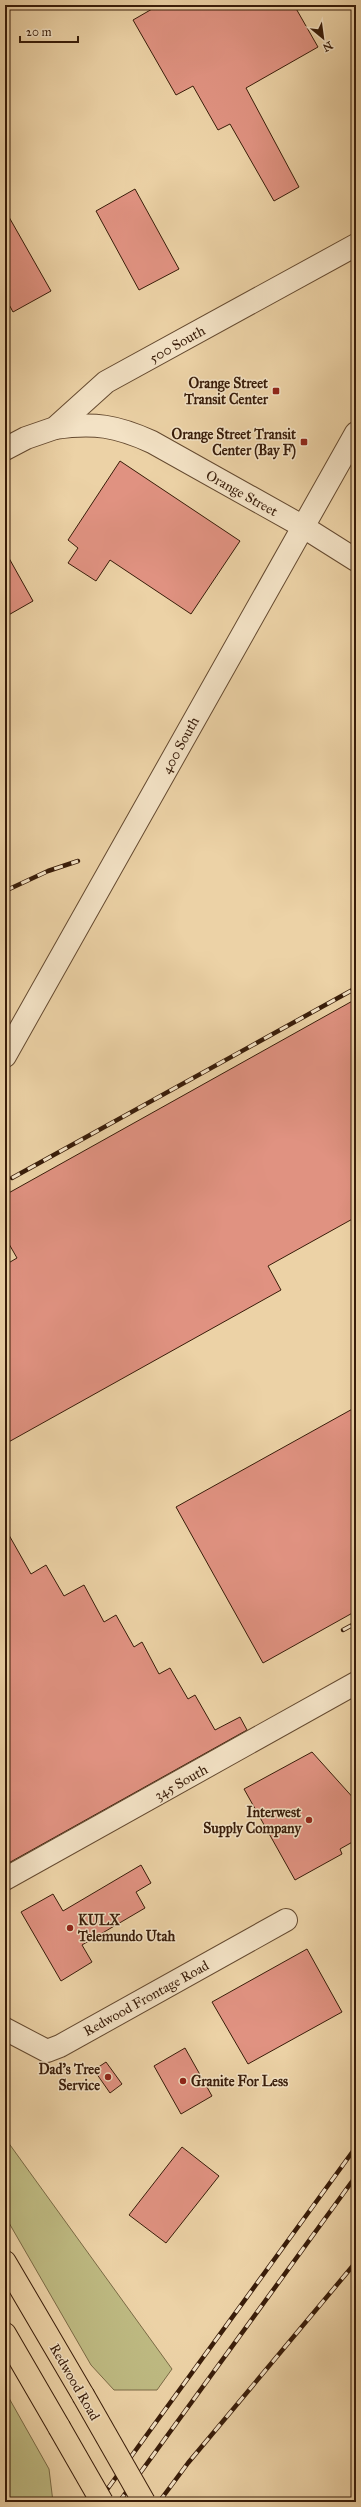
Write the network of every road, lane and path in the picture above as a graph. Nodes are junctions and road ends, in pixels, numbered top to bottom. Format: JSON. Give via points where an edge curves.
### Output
{"nodes":[{"id":1,"x":356,"y":245,"type":"edge"},
{"id":2,"x":55,"y":428,"type":"junction"},
{"id":3,"x":356,"y":433,"type":"edge"},
{"id":4,"x":5,"y":449,"type":"edge"},
{"id":5,"x":302,"y":526,"type":"junction"},
{"id":6,"x":356,"y":560,"type":"edge"},
{"id":7,"x":5,"y":1056,"type":"edge"},
{"id":8,"x":356,"y":1683,"type":"edge"},
{"id":9,"x":5,"y":1879,"type":"edge"},
{"id":10,"x":286,"y":1920,"type":"dead end"},
{"id":11,"x":5,"y":2029,"type":"edge"},
{"id":12,"x":5,"y":2262,"type":"edge"},
{"id":13,"x":5,"y":2334,"type":"edge"},
{"id":14,"x":102,"y":2502,"type":"edge"},
{"id":15,"x":144,"y":2502,"type":"edge"}],
"edges":[{"from":1,"to":2,"type":"street","name":"500 South","via":[[106,382]]},
{"from":2,"to":4,"type":"street","name":"500 South","via":[[26,438]]},
{"from":2,"to":5,"type":"street","name":"Orange Street","via":[[104,425],[131,432]]},
{"from":3,"to":5,"type":"street","name":"400 South"},
{"from":5,"to":6,"type":"street","name":"Orange Street"},
{"from":5,"to":7,"type":"street","name":"400 South"},
{"from":8,"to":9,"type":"street","name":"345 South"},
{"from":10,"to":11,"type":"street","name":"Redwood Frontage Road","via":[[60,2046],[47,2051]]},
{"from":12,"to":15,"type":"main road","name":"Redwood Road","bridge":true},
{"from":13,"to":14,"type":"main road","bridge":true}]}
